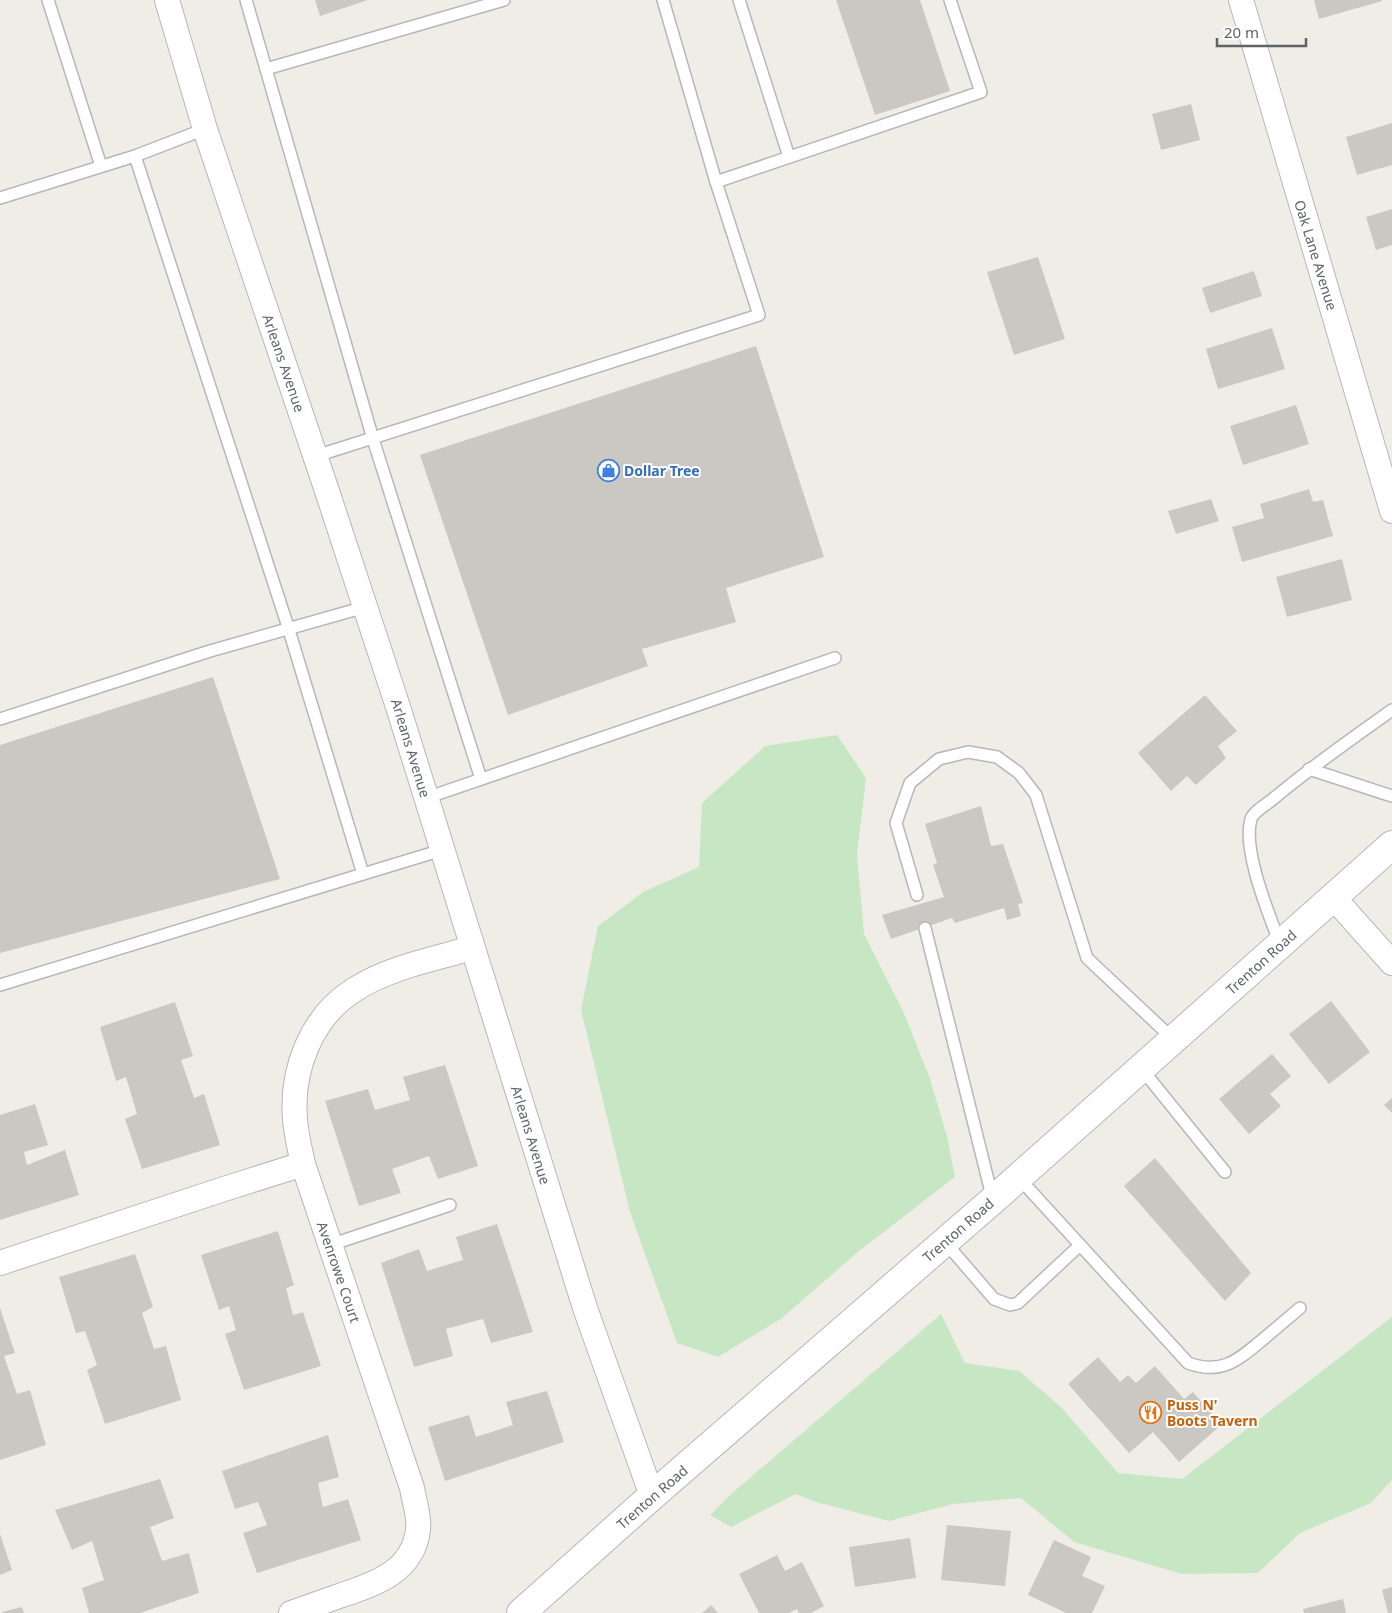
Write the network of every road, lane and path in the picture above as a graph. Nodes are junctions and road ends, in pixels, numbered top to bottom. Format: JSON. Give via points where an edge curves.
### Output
{"nodes":[{"id":1,"x":48,"y":0,"type":"edge"},
{"id":2,"x":167,"y":0,"type":"edge"},
{"id":3,"x":246,"y":0,"type":"edge"},
{"id":4,"x":663,"y":0,"type":"edge"},
{"id":5,"x":739,"y":0,"type":"edge"},
{"id":6,"x":950,"y":0,"type":"edge"},
{"id":7,"x":1240,"y":0,"type":"edge"},
{"id":8,"x":500,"y":1,"type":"edge"},
{"id":9,"x":266,"y":69,"type":"junction"},
{"id":10,"x":205,"y":129,"type":"junction"},
{"id":11,"x":135,"y":156,"type":"junction"},
{"id":12,"x":790,"y":157,"type":"junction"},
{"id":13,"x":101,"y":166,"type":"junction"},
{"id":14,"x":716,"y":182,"type":"junction"},
{"id":15,"x":0,"y":198,"type":"edge"},
{"id":16,"x":372,"y":439,"type":"junction"},
{"id":17,"x":316,"y":456,"type":"junction"},
{"id":18,"x":1392,"y":511,"type":"edge"},
{"id":19,"x":365,"y":607,"type":"junction"},
{"id":20,"x":289,"y":630,"type":"junction"},
{"id":21,"x":835,"y":658,"type":"dead end"},
{"id":22,"x":1392,"y":710,"type":"edge"},
{"id":23,"x":0,"y":719,"type":"edge"},
{"id":24,"x":1309,"y":769,"type":"junction"},
{"id":25,"x":481,"y":779,"type":"junction"},
{"id":26,"x":1392,"y":796,"type":"edge"},
{"id":27,"x":426,"y":798,"type":"junction"},
{"id":28,"x":1392,"y":845,"type":"edge"},
{"id":29,"x":442,"y":850,"type":"junction"},
{"id":30,"x":363,"y":874,"type":"junction"},
{"id":31,"x":917,"y":895,"type":"dead end"},
{"id":32,"x":1333,"y":897,"type":"junction"},
{"id":33,"x":925,"y":928,"type":"dead end"},
{"id":34,"x":1280,"y":944,"type":"junction"},
{"id":35,"x":472,"y":948,"type":"junction"},
{"id":36,"x":1392,"y":963,"type":"edge"},
{"id":37,"x":0,"y":985,"type":"edge"},
{"id":38,"x":1173,"y":1039,"type":"junction"},
{"id":39,"x":1141,"y":1068,"type":"junction"},
{"id":40,"x":303,"y":1164,"type":"junction"},
{"id":41,"x":1226,"y":1172,"type":"dead end"},
{"id":42,"x":1018,"y":1177,"type":"junction"},
{"id":43,"x":993,"y":1200,"type":"junction"},
{"id":44,"x":450,"y":1205,"type":"dead end"},
{"id":45,"x":945,"y":1242,"type":"junction"},
{"id":46,"x":330,"y":1245,"type":"junction"},
{"id":47,"x":1080,"y":1245,"type":"junction"},
{"id":48,"x":0,"y":1263,"type":"edge"},
{"id":49,"x":1300,"y":1308,"type":"dead end"},
{"id":50,"x":652,"y":1496,"type":"junction"},
{"id":51,"x":291,"y":1613,"type":"edge"},
{"id":52,"x":521,"y":1613,"type":"edge"}],
"edges":[{"from":1,"to":13,"type":"lane"},
{"from":2,"to":10,"type":"street","name":"Arleans Avenue"},
{"from":3,"to":9,"type":"lane"},
{"from":4,"to":14,"type":"lane"},
{"from":5,"to":12,"type":"lane"},
{"from":6,"to":12,"type":"lane","via":[[980,92]]},
{"from":7,"to":18,"type":"street","name":"Oak Lane Avenue"},
{"from":8,"to":9,"type":"lane"},
{"from":9,"to":16,"type":"lane"},
{"from":10,"to":11,"type":"lane"},
{"from":10,"to":17,"type":"street","name":"Arleans Avenue"},
{"from":11,"to":13,"type":"lane"},
{"from":11,"to":20,"type":"lane"},
{"from":12,"to":14,"type":"lane"},
{"from":13,"to":15,"type":"lane"},
{"from":14,"to":16,"type":"lane","via":[[759,315]]},
{"from":16,"to":17,"type":"lane"},
{"from":16,"to":25,"type":"lane"},
{"from":17,"to":19,"type":"street","name":"Arleans Avenue"},
{"from":19,"to":20,"type":"lane"},
{"from":19,"to":27,"type":"street","name":"Arleans Avenue"},
{"from":20,"to":23,"type":"lane","via":[[210,651]]},
{"from":20,"to":30,"type":"lane"},
{"from":21,"to":25,"type":"lane"},
{"from":22,"to":24,"type":"lane"},
{"from":24,"to":26,"type":"lane"},
{"from":24,"to":34,"type":"lane","via":[[1251,817],[1250,849]]},
{"from":25,"to":27,"type":"lane"},
{"from":27,"to":29,"type":"street","name":"Arleans Avenue"},
{"from":28,"to":32,"type":"main road","name":"Trenton Road"},
{"from":29,"to":30,"type":"lane"},
{"from":29,"to":35,"type":"street","name":"Arleans Avenue"},
{"from":30,"to":37,"type":"lane"},
{"from":31,"to":38,"type":"lane","via":[[896,823],[910,783],[939,759],[968,752],[997,757],[1019,773],[1036,795],[1087,958]]},
{"from":32,"to":34,"type":"main road","name":"Trenton Road"},
{"from":32,"to":36,"type":"street"},
{"from":33,"to":43,"type":"lane"},
{"from":34,"to":38,"type":"main road","name":"Trenton Road"},
{"from":35,"to":40,"type":"street","name":"Avenrowe Court","via":[[386,974],[354,990],[329,1011],[308,1044],[298,1070],[295,1121]]},
{"from":35,"to":50,"type":"street","name":"Arleans Avenue","via":[[585,1308]]},
{"from":38,"to":39,"type":"main road","name":"Trenton Road"},
{"from":39,"to":41,"type":"lane"},
{"from":39,"to":42,"type":"main road","name":"Trenton Road"},
{"from":40,"to":46,"type":"street","name":"Avenrowe Court"},
{"from":40,"to":48,"type":"street"},
{"from":42,"to":43,"type":"main road","name":"Trenton Road"},
{"from":42,"to":47,"type":"lane"},
{"from":43,"to":45,"type":"main road","name":"Trenton Road"},
{"from":44,"to":46,"type":"lane"},
{"from":45,"to":47,"type":"lane","via":[[994,1299],[1010,1305],[1018,1303]]},
{"from":45,"to":50,"type":"main road","name":"Trenton Road"},
{"from":46,"to":51,"type":"street","name":"Avenrowe Court","via":[[412,1488],[419,1528],[411,1554],[396,1570],[375,1584]]},
{"from":47,"to":49,"type":"lane","via":[[1188,1363],[1199,1367],[1235,1362]]},
{"from":50,"to":52,"type":"main road","name":"Trenton Road"}]}
